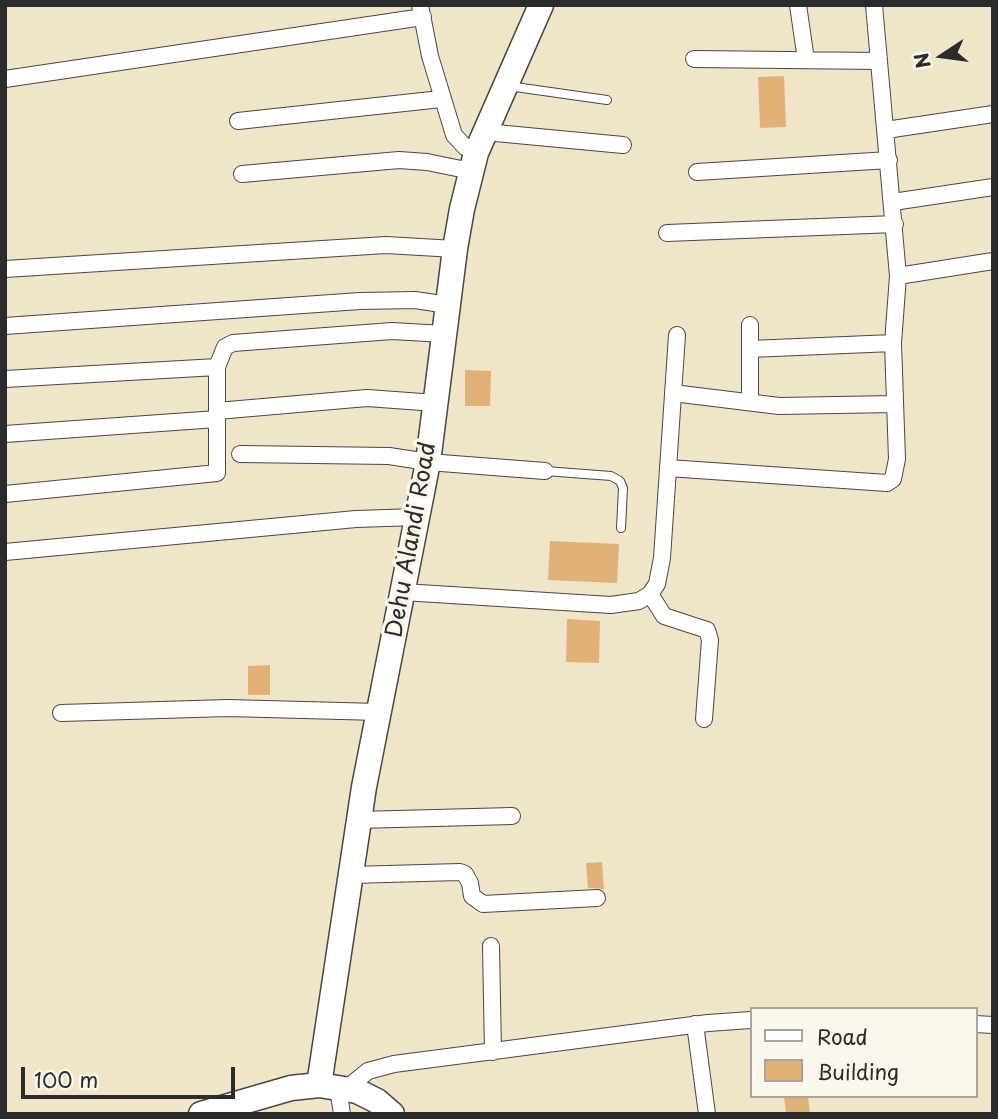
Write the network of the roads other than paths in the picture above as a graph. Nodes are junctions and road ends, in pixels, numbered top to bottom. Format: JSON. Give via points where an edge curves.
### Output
{"nodes":[{"id":1,"x":541,"y":5,"type":"edge"},
{"id":2,"x":798,"y":5,"type":"edge"},
{"id":3,"x":874,"y":5,"type":"edge"},
{"id":4,"x":421,"y":11,"type":"edge"},
{"id":5,"x":694,"y":59,"type":"dead end"},
{"id":6,"x":806,"y":60,"type":"junction"},
{"id":7,"x":879,"y":61,"type":"junction"},
{"id":8,"x":5,"y":79,"type":"edge"},
{"id":9,"x":505,"y":85,"type":"junction"},
{"id":10,"x":441,"y":99,"type":"junction"},
{"id":11,"x":607,"y":100,"type":"dead end"},
{"id":12,"x":993,"y":114,"type":"edge"},
{"id":13,"x":238,"y":121,"type":"dead end"},
{"id":14,"x":886,"y":130,"type":"junction"},
{"id":15,"x":623,"y":145,"type":"dead end"},
{"id":16,"x":477,"y":152,"type":"junction"},
{"id":17,"x":889,"y":160,"type":"junction"},
{"id":18,"x":696,"y":172,"type":"dead end"},
{"id":19,"x":242,"y":174,"type":"dead end"},
{"id":20,"x":993,"y":187,"type":"edge"},
{"id":21,"x":893,"y":202,"type":"junction"},
{"id":22,"x":895,"y":224,"type":"junction"},
{"id":23,"x":667,"y":233,"type":"dead end"},
{"id":24,"x":454,"y":249,"type":"junction"},
{"id":25,"x":993,"y":261,"type":"edge"},
{"id":26,"x":5,"y":269,"type":"edge"},
{"id":27,"x":898,"y":276,"type":"junction"},
{"id":28,"x":448,"y":305,"type":"junction"},
{"id":29,"x":750,"y":325,"type":"dead end"},
{"id":30,"x":5,"y":326,"type":"edge"},
{"id":31,"x":444,"y":334,"type":"junction"},
{"id":32,"x":677,"y":335,"type":"dead end"},
{"id":33,"x":893,"y":343,"type":"junction"},
{"id":34,"x":750,"y":349,"type":"junction"},
{"id":35,"x":217,"y":367,"type":"junction"},
{"id":36,"x":5,"y":379,"type":"edge"},
{"id":37,"x":673,"y":393,"type":"junction"},
{"id":38,"x":750,"y":402,"type":"junction"},
{"id":39,"x":436,"y":403,"type":"junction"},
{"id":40,"x":895,"y":404,"type":"junction"},
{"id":41,"x":217,"y":415,"type":"junction"},
{"id":42,"x":5,"y":434,"type":"edge"},
{"id":43,"x":240,"y":454,"type":"dead end"},
{"id":44,"x":428,"y":462,"type":"junction"},
{"id":45,"x":668,"y":468,"type":"junction"},
{"id":46,"x":545,"y":471,"type":"joint"},
{"id":47,"x":5,"y":494,"type":"edge"},
{"id":48,"x":417,"y":517,"type":"junction"},
{"id":49,"x":621,"y":528,"type":"dead end"},
{"id":50,"x":5,"y":552,"type":"edge"},
{"id":51,"x":403,"y":592,"type":"junction"},
{"id":52,"x":650,"y":594,"type":"junction"},
{"id":53,"x":379,"y":712,"type":"junction"},
{"id":54,"x":61,"y":713,"type":"dead end"},
{"id":55,"x":704,"y":719,"type":"dead end"},
{"id":56,"x":512,"y":816,"type":"dead end"},
{"id":57,"x":358,"y":820,"type":"junction"},
{"id":58,"x":350,"y":875,"type":"junction"},
{"id":59,"x":597,"y":898,"type":"dead end"},
{"id":60,"x":491,"y":946,"type":"dead end"},
{"id":61,"x":750,"y":1020,"type":"edge"},
{"id":62,"x":695,"y":1024,"type":"junction"},
{"id":63,"x":493,"y":1052,"type":"junction"},
{"id":64,"x":336,"y":1094,"type":"edge"},
{"id":65,"x":201,"y":1114,"type":"edge"},
{"id":66,"x":392,"y":1114,"type":"edge"},
{"id":67,"x":707,"y":1114,"type":"edge"}],
"edges":[{"from":1,"to":9,"type":"main road","name":"Dehu Alandi Road"},
{"from":2,"to":6,"type":"street"},
{"from":3,"to":7,"type":"street"},
{"from":4,"to":8,"type":"street"},
{"from":4,"to":10,"type":"street"},
{"from":5,"to":6,"type":"street"},
{"from":6,"to":7,"type":"street"},
{"from":7,"to":14,"type":"street"},
{"from":9,"to":11,"type":"lane"},
{"from":9,"to":16,"type":"main road","name":"Dehu Alandi Road"},
{"from":10,"to":13,"type":"street"},
{"from":10,"to":16,"type":"street","via":[[454,135]]},
{"from":12,"to":14,"type":"street"},
{"from":14,"to":17,"type":"street"},
{"from":15,"to":16,"type":"street"},
{"from":16,"to":19,"type":"street","via":[[427,162],[399,160]]},
{"from":16,"to":24,"type":"main road","name":"Dehu Alandi Road"},
{"from":17,"to":18,"type":"street"},
{"from":17,"to":21,"type":"street"},
{"from":20,"to":21,"type":"street"},
{"from":21,"to":22,"type":"street"},
{"from":22,"to":23,"type":"street"},
{"from":22,"to":27,"type":"street"},
{"from":24,"to":26,"type":"street","via":[[386,245]]},
{"from":24,"to":28,"type":"main road","name":"Dehu Alandi Road"},
{"from":25,"to":27,"type":"street"},
{"from":27,"to":33,"type":"street"},
{"from":28,"to":30,"type":"street","via":[[360,301]]},
{"from":28,"to":31,"type":"main road","name":"Dehu Alandi Road"},
{"from":29,"to":34,"type":"street"},
{"from":31,"to":35,"type":"street","via":[[392,331],[243,341],[225,347]]},
{"from":31,"to":39,"type":"main road","name":"Dehu Alandi Road"},
{"from":32,"to":37,"type":"street"},
{"from":33,"to":34,"type":"street"},
{"from":33,"to":40,"type":"street"},
{"from":34,"to":38,"type":"street"},
{"from":35,"to":36,"type":"street"},
{"from":35,"to":41,"type":"street"},
{"from":37,"to":38,"type":"street"},
{"from":37,"to":45,"type":"street"},
{"from":38,"to":40,"type":"street","via":[[803,407]]},
{"from":39,"to":41,"type":"street","via":[[367,398]]},
{"from":39,"to":44,"type":"main road","name":"Dehu Alandi Road"},
{"from":40,"to":45,"type":"street","via":[[896,470],[887,483]]},
{"from":41,"to":42,"type":"street"},
{"from":41,"to":47,"type":"street","via":[[217,473]]},
{"from":43,"to":44,"type":"street","via":[[389,456]]},
{"from":44,"to":46,"type":"street"},
{"from":44,"to":48,"type":"main road","name":"Dehu Alandi Road"},
{"from":45,"to":52,"type":"street","via":[[662,558]]},
{"from":46,"to":49,"type":"lane","via":[[611,476],[620,481]]},
{"from":48,"to":50,"type":"street"},
{"from":48,"to":51,"type":"main road","name":"Dehu Alandi Road"},
{"from":51,"to":52,"type":"street","via":[[611,605],[639,601]]},
{"from":51,"to":53,"type":"main road","name":"Dehu Alandi Road"},
{"from":52,"to":55,"type":"street","via":[[664,616],[707,631]]},
{"from":53,"to":54,"type":"street","via":[[228,708]]},
{"from":53,"to":57,"type":"main road","name":"Dehu Alandi Road"},
{"from":56,"to":57,"type":"street"},
{"from":57,"to":58,"type":"main road","name":"Dehu Alandi Road"},
{"from":58,"to":59,"type":"street","via":[[460,872],[466,874],[472,896],[483,904]]},
{"from":58,"to":64,"type":"main road","name":"Dehu Alandi Road"},
{"from":60,"to":63,"type":"street"},
{"from":61,"to":62,"type":"street"},
{"from":62,"to":63,"type":"street"},
{"from":62,"to":67,"type":"street"},
{"from":63,"to":64,"type":"street","via":[[379,1067]]},
{"from":64,"to":65,"type":"main road","via":[[291,1088]]},
{"from":64,"to":66,"type":"main road","via":[[357,1091]]}]}
